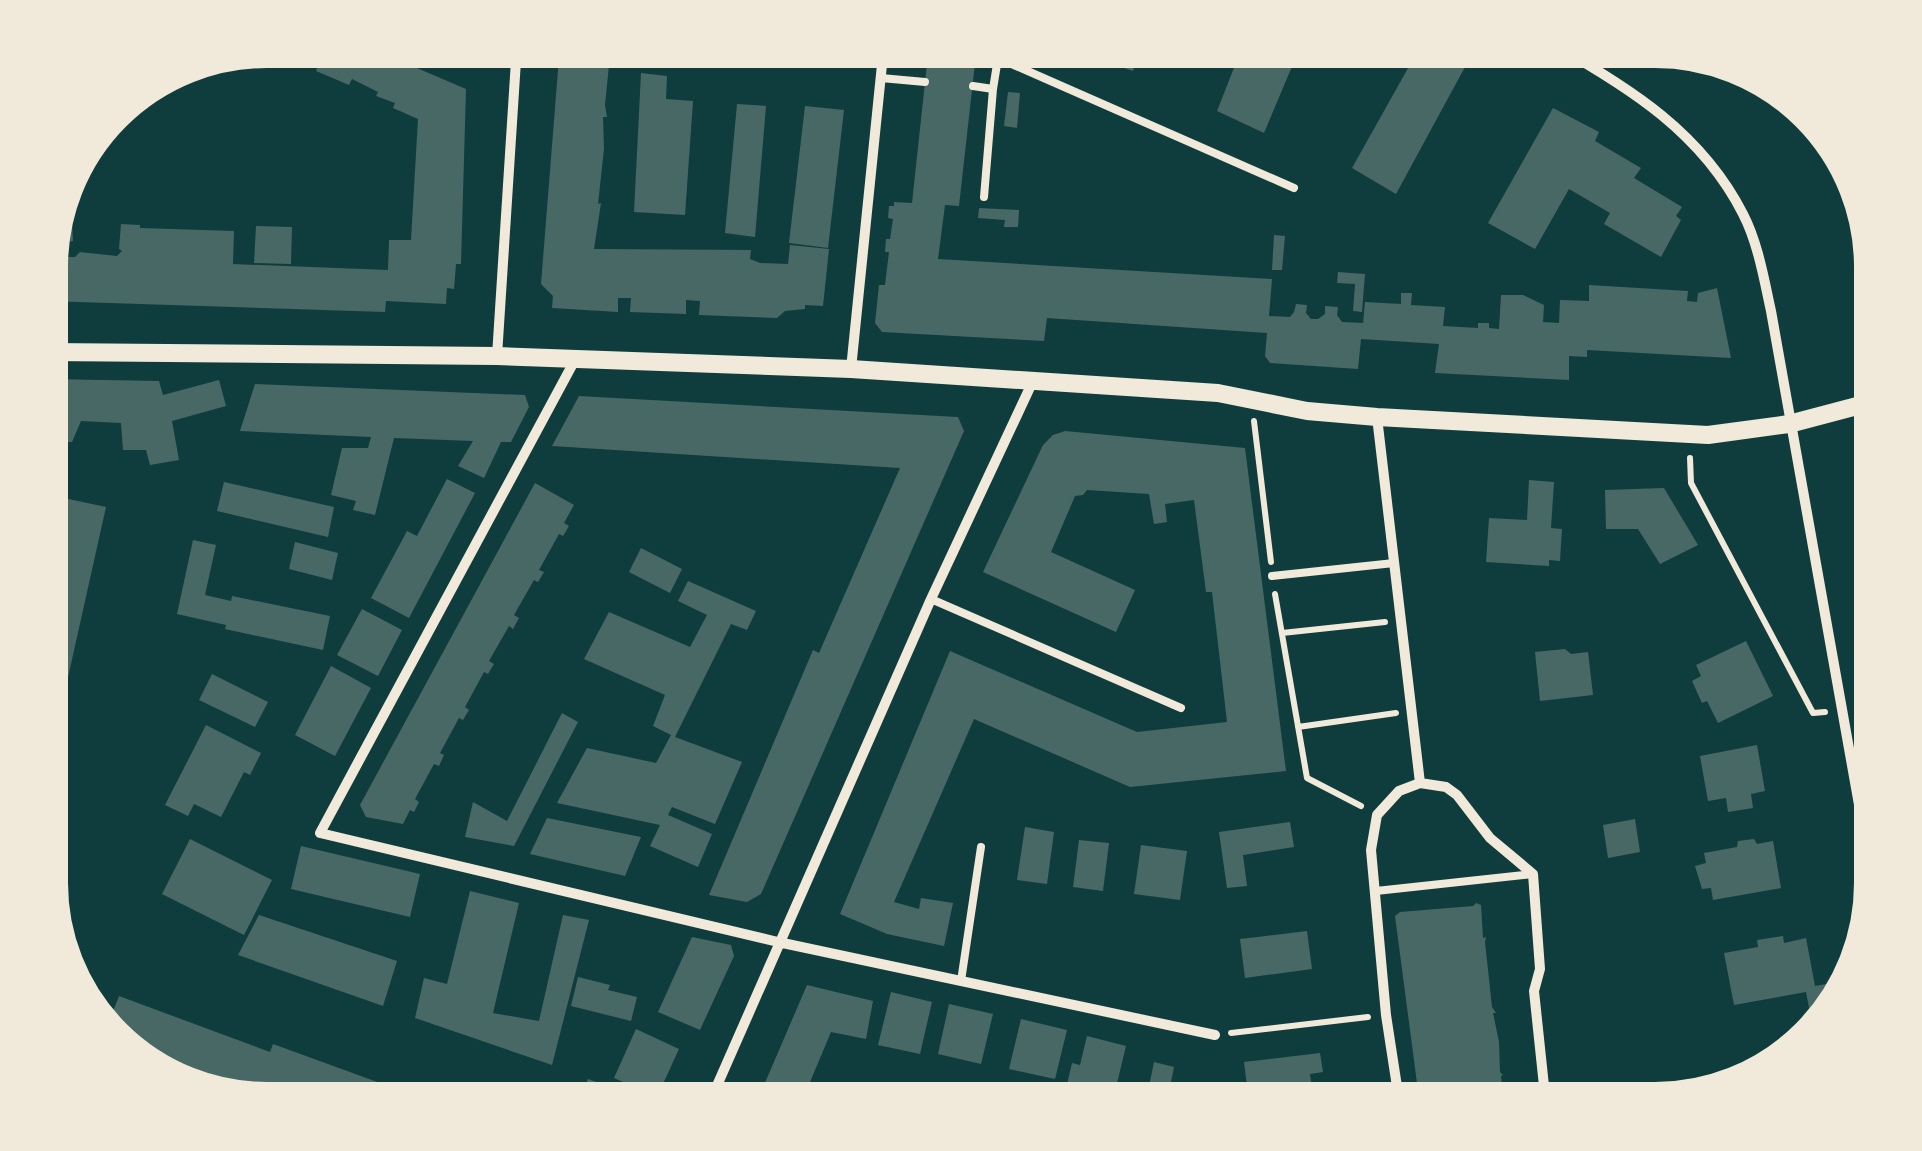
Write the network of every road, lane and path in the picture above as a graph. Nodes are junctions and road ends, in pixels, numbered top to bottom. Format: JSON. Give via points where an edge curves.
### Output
{"nodes":[{"id":1,"x":997,"y":62,"type":"edge"},
{"id":2,"x":1008,"y":62,"type":"edge"},
{"id":3,"x":1583,"y":62,"type":"edge"},
{"id":4,"x":516,"y":63,"type":"edge"},
{"id":5,"x":882,"y":63,"type":"edge"},
{"id":6,"x":881,"y":78,"type":"junction"},
{"id":7,"x":925,"y":82,"type":"dead end"},
{"id":8,"x":973,"y":86,"type":"dead end"},
{"id":9,"x":993,"y":89,"type":"junction"},
{"id":10,"x":1294,"y":188,"type":"dead end"},
{"id":11,"x":984,"y":197,"type":"dead end"},
{"id":12,"x":62,"y":352,"type":"edge"},
{"id":13,"x":497,"y":356,"type":"junction"},
{"id":14,"x":576,"y":358,"type":"junction"},
{"id":15,"x":851,"y":369,"type":"junction"},
{"id":16,"x":1033,"y":380,"type":"junction"},
{"id":17,"x":1252,"y":400,"type":"junction"},
{"id":18,"x":1859,"y":405,"type":"edge"},
{"id":19,"x":1377,"y":417,"type":"junction"},
{"id":20,"x":1789,"y":424,"type":"junction"},
{"id":21,"x":1688,"y":434,"type":"junction"},
{"id":22,"x":1394,"y":563,"type":"junction"},
{"id":23,"x":1272,"y":576,"type":"junction"},
{"id":24,"x":931,"y":599,"type":"junction"},
{"id":25,"x":1401,"y":620,"type":"junction"},
{"id":26,"x":1282,"y":633,"type":"junction"},
{"id":27,"x":1181,"y":708,"type":"dead end"},
{"id":28,"x":1412,"y":710,"type":"junction"},
{"id":29,"x":1842,"y":710,"type":"junction"},
{"id":30,"x":1298,"y":727,"type":"junction"},
{"id":31,"x":1420,"y":782,"type":"junction"},
{"id":32,"x":1859,"y":805,"type":"edge"},
{"id":33,"x":1377,"y":815,"type":"junction"},
{"id":34,"x":981,"y":846,"type":"dead end"},
{"id":35,"x":1533,"y":874,"type":"junction"},
{"id":36,"x":1376,"y":891,"type":"junction"},
{"id":37,"x":778,"y":942,"type":"junction"},
{"id":38,"x":961,"y":980,"type":"junction"},
{"id":39,"x":1386,"y":1015,"type":"junction"},
{"id":40,"x":1215,"y":1034,"type":"joint"},
{"id":41,"x":716,"y":1088,"type":"edge"},
{"id":42,"x":1397,"y":1088,"type":"edge"},
{"id":43,"x":1544,"y":1088,"type":"edge"}],
"edges":[{"from":1,"to":9,"type":"lane"},
{"from":2,"to":10,"type":"lane"},
{"from":3,"to":20,"type":"street","via":[[1680,129],[1744,216],[1761,265]]},
{"from":4,"to":13,"type":"street"},
{"from":5,"to":6,"type":"street"},
{"from":6,"to":7,"type":"lane"},
{"from":6,"to":15,"type":"street"},
{"from":8,"to":9,"type":"lane"},
{"from":9,"to":11,"type":"lane"},
{"from":12,"to":13,"type":"street"},
{"from":13,"to":14,"type":"street"},
{"from":14,"to":15,"type":"street"},
{"from":14,"to":37,"type":"street","via":[[320,834]]},
{"from":15,"to":16,"type":"street"},
{"from":16,"to":17,"type":"street"},
{"from":16,"to":24,"type":"street"},
{"from":17,"to":19,"type":"street"},
{"from":17,"to":23,"type":"path"},
{"from":18,"to":20,"type":"street"},
{"from":19,"to":21,"type":"street"},
{"from":19,"to":22,"type":"street"},
{"from":20,"to":21,"type":"street"},
{"from":20,"to":29,"type":"street"},
{"from":21,"to":29,"type":"path","via":[[1692,483],[1813,713]]},
{"from":22,"to":23,"type":"lane"},
{"from":22,"to":25,"type":"street"},
{"from":23,"to":26,"type":"path"},
{"from":24,"to":27,"type":"lane"},
{"from":24,"to":37,"type":"street"},
{"from":25,"to":26,"type":"path"},
{"from":25,"to":28,"type":"street"},
{"from":26,"to":30,"type":"path"},
{"from":28,"to":30,"type":"path"},
{"from":28,"to":31,"type":"street"},
{"from":29,"to":32,"type":"street"},
{"from":30,"to":33,"type":"path","via":[[1307,778]]},
{"from":31,"to":33,"type":"street"},
{"from":31,"to":35,"type":"street","via":[[1457,795],[1490,838]]},
{"from":33,"to":36,"type":"street","via":[[1371,850]]},
{"from":34,"to":38,"type":"lane"},
{"from":35,"to":36,"type":"lane"},
{"from":35,"to":43,"type":"street"},
{"from":36,"to":39,"type":"street"},
{"from":37,"to":38,"type":"street"},
{"from":37,"to":41,"type":"street"},
{"from":38,"to":40,"type":"street"},
{"from":39,"to":40,"type":"path"},
{"from":39,"to":42,"type":"street"}]}
